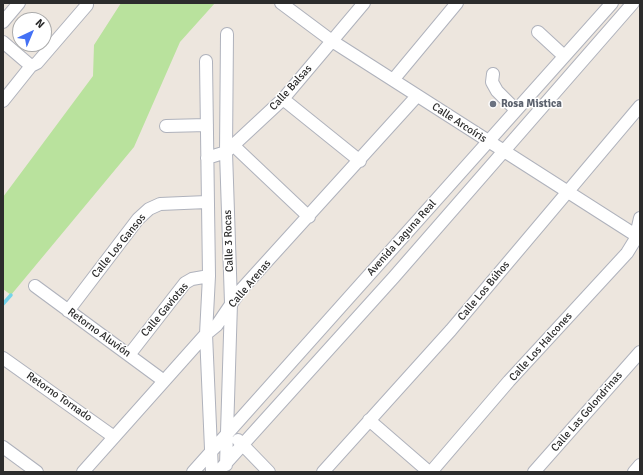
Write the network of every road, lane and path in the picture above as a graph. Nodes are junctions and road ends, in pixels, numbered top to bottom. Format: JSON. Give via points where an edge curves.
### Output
{"nodes":[{"id":1,"x":19,"y":3,"type":"edge"},
{"id":2,"x":281,"y":3,"type":"edge"},
{"id":3,"x":364,"y":3,"type":"edge"},
{"id":4,"x":457,"y":3,"type":"edge"},
{"id":5,"x":612,"y":3,"type":"edge"},
{"id":6,"x":87,"y":6,"type":"dead end"},
{"id":7,"x":633,"y":6,"type":"edge"},
{"id":8,"x":3,"y":22,"type":"edge"},
{"id":9,"x":538,"y":32,"type":"dead end"},
{"id":10,"x":227,"y":34,"type":"dead end"},
{"id":11,"x":332,"y":40,"type":"junction"},
{"id":12,"x":3,"y":42,"type":"edge"},
{"id":13,"x":564,"y":56,"type":"junction"},
{"id":14,"x":206,"y":61,"type":"dead end"},
{"id":15,"x":31,"y":66,"type":"junction"},
{"id":16,"x":493,"y":74,"type":"dead end"},
{"id":17,"x":393,"y":80,"type":"junction"},
{"id":18,"x":418,"y":96,"type":"junction"},
{"id":19,"x":283,"y":99,"type":"junction"},
{"id":20,"x":3,"y":101,"type":"edge"},
{"id":21,"x":640,"y":106,"type":"edge"},
{"id":22,"x":516,"y":110,"type":"junction"},
{"id":23,"x":207,"y":125,"type":"junction"},
{"id":24,"x":166,"y":126,"type":"dead end"},
{"id":25,"x":488,"y":141,"type":"junction"},
{"id":26,"x":230,"y":149,"type":"junction"},
{"id":27,"x":502,"y":150,"type":"junction"},
{"id":28,"x":207,"y":158,"type":"junction"},
{"id":29,"x":360,"y":161,"type":"junction"},
{"id":30,"x":568,"y":192,"type":"junction"},
{"id":31,"x":207,"y":202,"type":"junction"},
{"id":32,"x":309,"y":217,"type":"junction"},
{"id":33,"x":640,"y":218,"type":"edge"},
{"id":34,"x":638,"y":237,"type":"edge"},
{"id":35,"x":209,"y":276,"type":"junction"},
{"id":36,"x":35,"y":286,"type":"dead end"},
{"id":37,"x":231,"y":303,"type":"junction"},
{"id":38,"x":68,"y":311,"type":"junction"},
{"id":39,"x":206,"y":334,"type":"junction"},
{"id":40,"x":640,"y":352,"type":"edge"},
{"id":41,"x":129,"y":355,"type":"junction"},
{"id":42,"x":3,"y":358,"type":"edge"},
{"id":43,"x":164,"y":381,"type":"junction"},
{"id":44,"x":369,"y":420,"type":"junction"},
{"id":45,"x":229,"y":431,"type":"junction"},
{"id":46,"x":114,"y":436,"type":"junction"},
{"id":47,"x":243,"y":445,"type":"junction"},
{"id":48,"x":3,"y":447,"type":"edge"},
{"id":49,"x":212,"y":450,"type":"junction"},
{"id":50,"x":640,"y":465,"type":"edge"},
{"id":51,"x":226,"y":467,"type":"edge"},
{"id":52,"x":37,"y":472,"type":"edge"},
{"id":53,"x":83,"y":472,"type":"edge"},
{"id":54,"x":193,"y":472,"type":"edge"},
{"id":55,"x":212,"y":472,"type":"edge"},
{"id":56,"x":218,"y":472,"type":"edge"},
{"id":57,"x":269,"y":472,"type":"edge"},
{"id":58,"x":323,"y":472,"type":"edge"},
{"id":59,"x":430,"y":472,"type":"edge"},
{"id":60,"x":534,"y":472,"type":"edge"},
{"id":61,"x":634,"y":472,"type":"edge"}],
"edges":[{"from":1,"to":8,"type":"street"},
{"from":2,"to":11,"type":"street","name":"Calle Arcoíris"},
{"from":3,"to":11,"type":"street","name":"Calle Balsas"},
{"from":4,"to":17,"type":"street"},
{"from":5,"to":13,"type":"street","name":"Avenida Laguna Real"},
{"from":6,"to":15,"type":"street","via":[[37,63]]},
{"from":7,"to":27,"type":"street","name":"Avenida Laguna Real"},
{"from":9,"to":13,"type":"street"},
{"from":10,"to":26,"type":"street","name":"Calle 3 Rocas"},
{"from":11,"to":17,"type":"street","name":"Calle Arcoíris"},
{"from":11,"to":19,"type":"street","name":"Calle Balsas"},
{"from":12,"to":15,"type":"street"},
{"from":13,"to":22,"type":"street","name":"Avenida Laguna Real"},
{"from":14,"to":23,"type":"street","name":"Calle 3 Rocas"},
{"from":15,"to":20,"type":"street"},
{"from":16,"to":22,"type":"street","via":[[492,82],[497,91]]},
{"from":17,"to":18,"type":"street","name":"Calle Arcoíris"},
{"from":18,"to":25,"type":"street","name":"Calle Arcoíris"},
{"from":18,"to":29,"type":"street","name":"Calle Arenas"},
{"from":19,"to":26,"type":"street","name":"Calle Balsas"},
{"from":19,"to":29,"type":"street"},
{"from":21,"to":30,"type":"street","name":"Calle Los Búhos"},
{"from":22,"to":25,"type":"street","name":"Avenida Laguna Real"},
{"from":23,"to":24,"type":"street"},
{"from":23,"to":28,"type":"street","name":"Calle 3 Rocas"},
{"from":25,"to":27,"type":"street","name":"Calle Arcoíris"},
{"from":25,"to":45,"type":"street","name":"Avenida Laguna Real"},
{"from":26,"to":28,"type":"street","name":"Calle Balsas"},
{"from":26,"to":32,"type":"street"},
{"from":26,"to":37,"type":"street","name":"Calle 3 Rocas"},
{"from":27,"to":30,"type":"street","name":"Calle Arcoíris"},
{"from":27,"to":47,"type":"street","name":"Avenida Laguna Real","via":[[394,277]]},
{"from":28,"to":31,"type":"street","name":"Calle 3 Rocas"},
{"from":29,"to":32,"type":"street","name":"Calle Arenas"},
{"from":30,"to":34,"type":"street","name":"Calle Arcoíris"},
{"from":30,"to":44,"type":"street","name":"Calle Los Búhos","via":[[451,330]]},
{"from":31,"to":35,"type":"street","name":"Calle 3 Rocas"},
{"from":31,"to":38,"type":"street","name":"Calle Los Gansos","via":[[160,204],[149,209],[138,219]]},
{"from":32,"to":37,"type":"street","name":"Calle Arenas"},
{"from":33,"to":34,"type":"street","name":"Calle Los Halcones"},
{"from":34,"to":59,"type":"street","name":"Calle Los Halcones","via":[[627,253],[509,381]]},
{"from":35,"to":39,"type":"street","name":"Calle 3 Rocas"},
{"from":35,"to":41,"type":"street","name":"Calle Gaviotas","via":[[185,283]]},
{"from":36,"to":38,"type":"street","name":"Retorno Aluvión"},
{"from":37,"to":39,"type":"street","name":"Calle Arenas","via":[[221,320]]},
{"from":37,"to":45,"type":"street","name":"Calle 3 Rocas"},
{"from":38,"to":41,"type":"street","name":"Retorno Aluvión"},
{"from":39,"to":43,"type":"street","name":"Calle Arenas"},
{"from":39,"to":49,"type":"street","name":"Calle 3 Rocas"},
{"from":40,"to":60,"type":"street","name":"Calle Las Golondrinas"},
{"from":41,"to":43,"type":"street","name":"Retorno Aluvión"},
{"from":42,"to":46,"type":"street","name":"Retorno Tornado"},
{"from":43,"to":46,"type":"street","name":"Calle Arenas"},
{"from":44,"to":58,"type":"street","name":"Calle Los Búhos"},
{"from":44,"to":59,"type":"street"},
{"from":45,"to":47,"type":"street"},
{"from":45,"to":49,"type":"street","name":"Avenida Laguna Real"},
{"from":45,"to":51,"type":"street","name":"Calle 3 Rocas"},
{"from":46,"to":53,"type":"street","name":"Calle Arenas"},
{"from":47,"to":51,"type":"street","name":"Avenida Laguna Real"},
{"from":47,"to":57,"type":"street"},
{"from":48,"to":52,"type":"street"},
{"from":49,"to":54,"type":"street","name":"Avenida Laguna Real"},
{"from":49,"to":55,"type":"street","name":"Calle 3 Rocas"},
{"from":50,"to":61,"type":"street"},
{"from":51,"to":56,"type":"street","name":"Avenida Laguna Real"}]}
